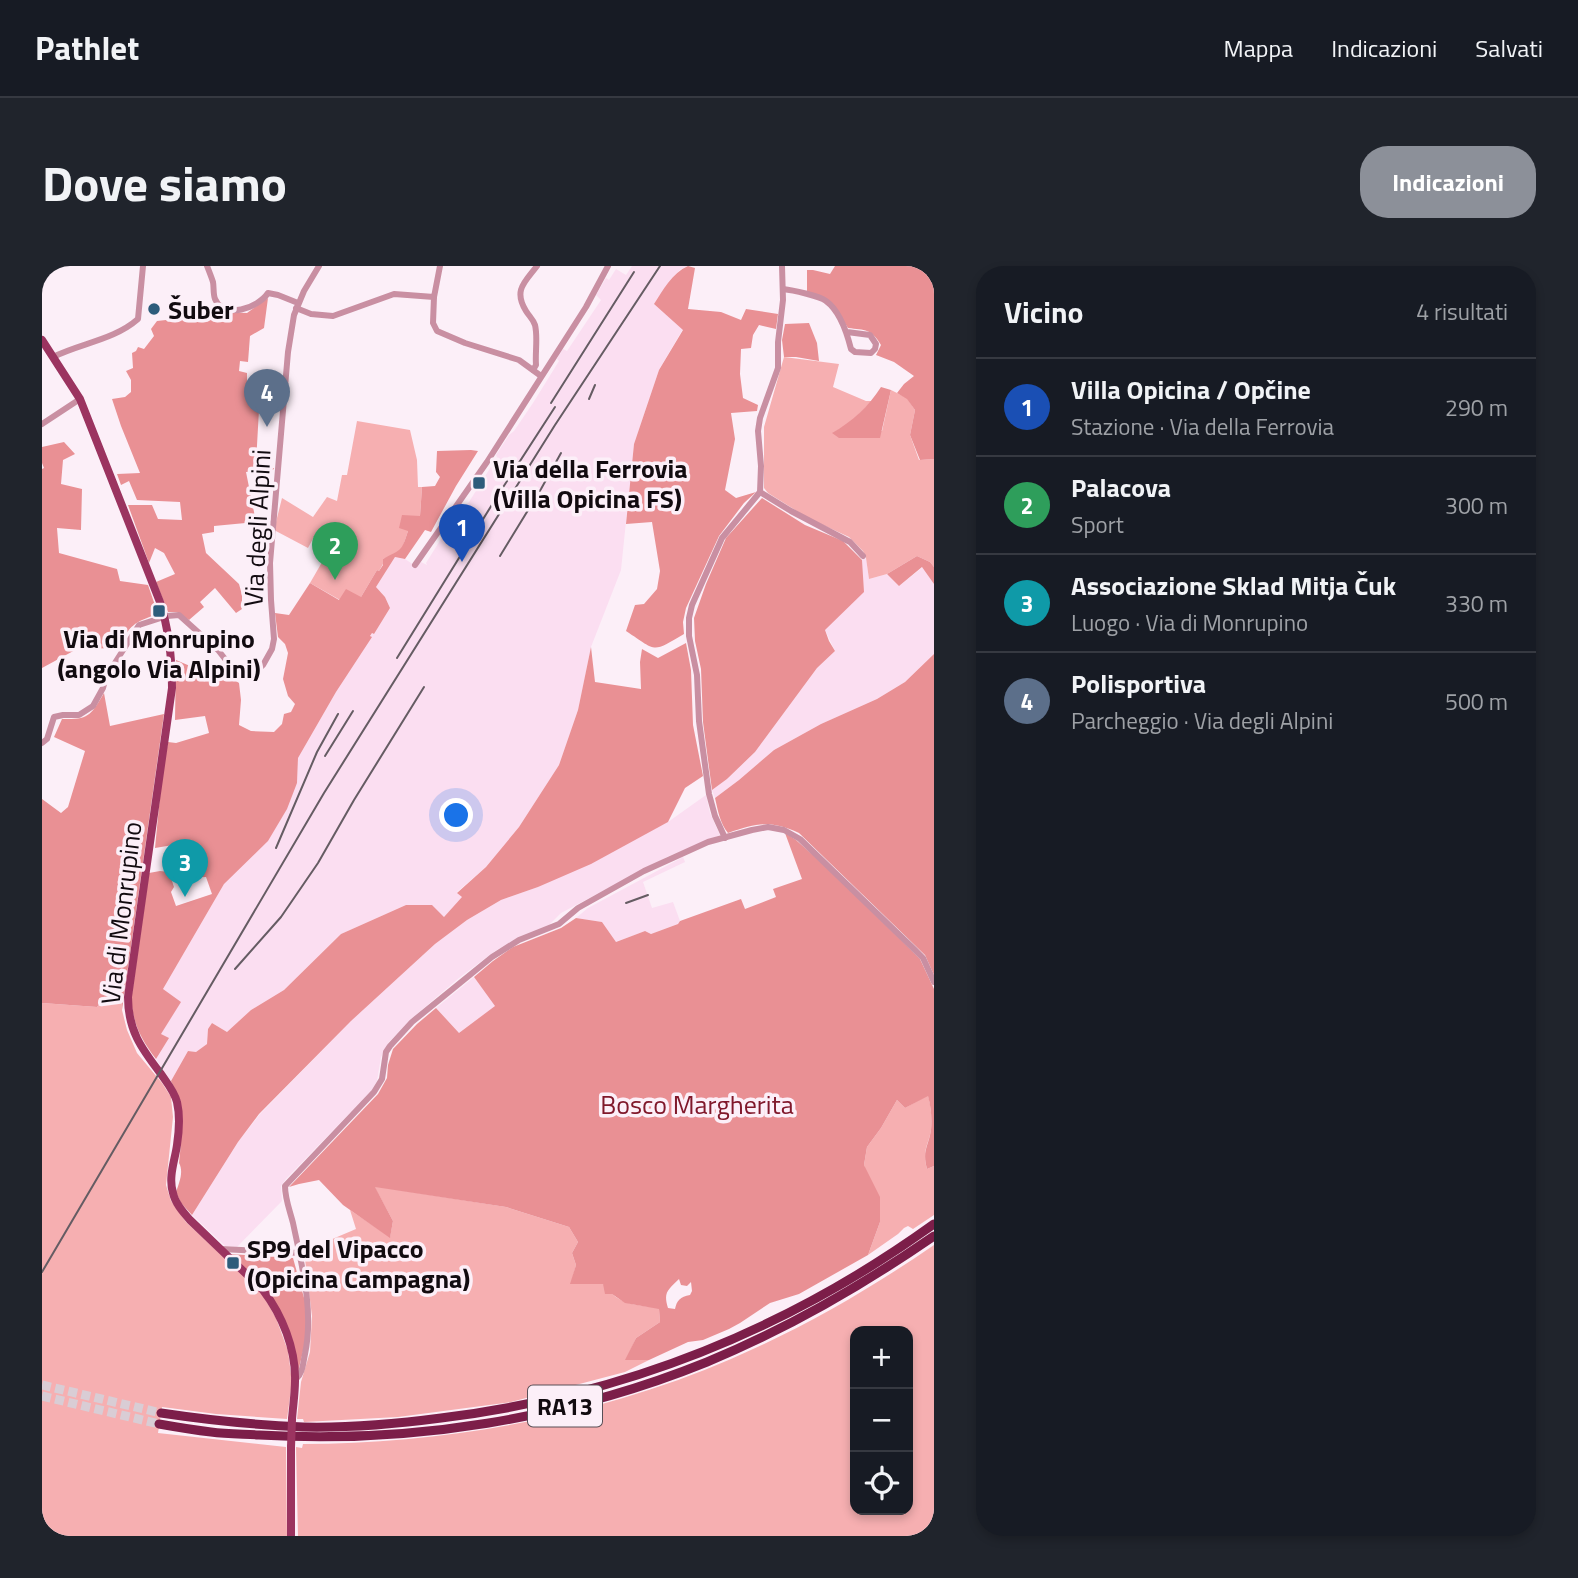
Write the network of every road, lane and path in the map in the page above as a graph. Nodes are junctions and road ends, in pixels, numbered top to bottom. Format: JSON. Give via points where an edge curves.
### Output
{"nodes":[{"id":1,"x":143,"y":266,"type":"edge"},
{"id":2,"x":207,"y":266,"type":"edge"},
{"id":3,"x":318,"y":266,"type":"edge"},
{"id":4,"x":440,"y":266,"type":"edge"},
{"id":5,"x":537,"y":266,"type":"edge"},
{"id":6,"x":608,"y":266,"type":"edge"},
{"id":7,"x":782,"y":266,"type":"edge"},
{"id":8,"x":783,"y":289,"type":"junction"},
{"id":9,"x":434,"y":297,"type":"junction"},
{"id":10,"x":297,"y":306,"type":"junction"},
{"id":11,"x":846,"y":332,"type":"junction"},
{"id":12,"x":42,"y":340,"type":"edge"},
{"id":13,"x":53,"y":357,"type":"junction"},
{"id":14,"x":533,"y":370,"type":"junction"},
{"id":15,"x":541,"y":376,"type":"junction"},
{"id":16,"x":80,"y":399,"type":"junction"},
{"id":17,"x":42,"y":424,"type":"edge"},
{"id":18,"x":760,"y":492,"type":"junction"},
{"id":19,"x":863,"y":555,"type":"dead end"},
{"id":20,"x":415,"y":565,"type":"dead end"},
{"id":21,"x":165,"y":617,"type":"junction"},
{"id":22,"x":42,"y":743,"type":"edge"},
{"id":23,"x":725,"y":838,"type":"junction"},
{"id":24,"x":934,"y":982,"type":"edge"},
{"id":25,"x":934,"y":1224,"type":"edge"},
{"id":26,"x":934,"y":1236,"type":"edge"},
{"id":27,"x":221,"y":1249,"type":"junction"},
{"id":28,"x":299,"y":1253,"type":"junction"},
{"id":29,"x":296,"y":1379,"type":"junction"},
{"id":30,"x":161,"y":1413,"type":"tunnel mouth"},
{"id":31,"x":159,"y":1424,"type":"tunnel mouth"},
{"id":32,"x":291,"y":1536,"type":"edge"}],
"edges":[{"from":1,"to":13,"type":"street","via":[[138,318],[100,341]]},
{"from":2,"to":10,"type":"street","via":[[215,298],[225,307],[249,308],[268,293]]},
{"from":3,"to":10,"type":"street","name":"Via degli Alpini"},
{"from":4,"to":9,"type":"street"},
{"from":5,"to":14,"type":"street","via":[[520,292],[536,328]]},
{"from":6,"to":15,"type":"street"},
{"from":7,"to":8,"type":"street"},
{"from":8,"to":11,"type":"street","via":[[828,302]]},
{"from":8,"to":18,"type":"street","via":[[778,368],[758,431]]},
{"from":9,"to":10,"type":"street","via":[[394,294],[333,316],[311,314]]},
{"from":9,"to":14,"type":"street","via":[[437,331],[519,360]]},
{"from":10,"to":21,"type":"street","name":"Via degli Alpini","via":[[285,376],[270,563],[272,649],[253,675],[240,678],[188,622],[176,615]]},
{"from":11,"to":11,"type":"street","via":[[855,352],[875,349],[870,335]]},
{"from":12,"to":13,"type":"main road","name":"Via di Monrupino"},
{"from":13,"to":16,"type":"main road","name":"Via di Monrupino"},
{"from":14,"to":15,"type":"street"},
{"from":15,"to":20,"type":"street"},
{"from":16,"to":17,"type":"street"},
{"from":16,"to":21,"type":"main road","name":"Via di Monrupino"},
{"from":18,"to":19,"type":"street","via":[[850,541]]},
{"from":18,"to":23,"type":"street","via":[[722,538],[689,618],[709,793]]},
{"from":21,"to":22,"type":"street","via":[[137,628],[93,706],[79,715],[54,717]]},
{"from":21,"to":27,"type":"main road","name":"Via di Monrupino","via":[[172,688],[129,1012],[138,1042],[177,1099],[173,1194],[190,1220]]},
{"from":23,"to":24,"type":"street","via":[[768,827],[795,836],[923,958]]},
{"from":23,"to":28,"type":"street","via":[[644,871],[578,908],[559,924],[519,940],[412,1022],[390,1046],[374,1092],[285,1186]]},
{"from":25,"to":30,"type":"highway","number":"RA13","via":[[826,1294],[766,1324],[606,1386],[468,1415],[373,1425],[303,1427]]},
{"from":26,"to":31,"type":"highway","number":"RA13","via":[[829,1303],[708,1361],[610,1395],[546,1411],[473,1425],[324,1437],[213,1432]]},
{"from":27,"to":28,"type":"street"},
{"from":27,"to":29,"type":"main road","name":"Via di Monrupino","via":[[272,1303],[291,1348]]},
{"from":28,"to":29,"type":"street","via":[[308,1335]]},
{"from":29,"to":32,"type":"main road","name":"Via di Monrupino","bridge":true,"via":[[290,1447]]}]}
